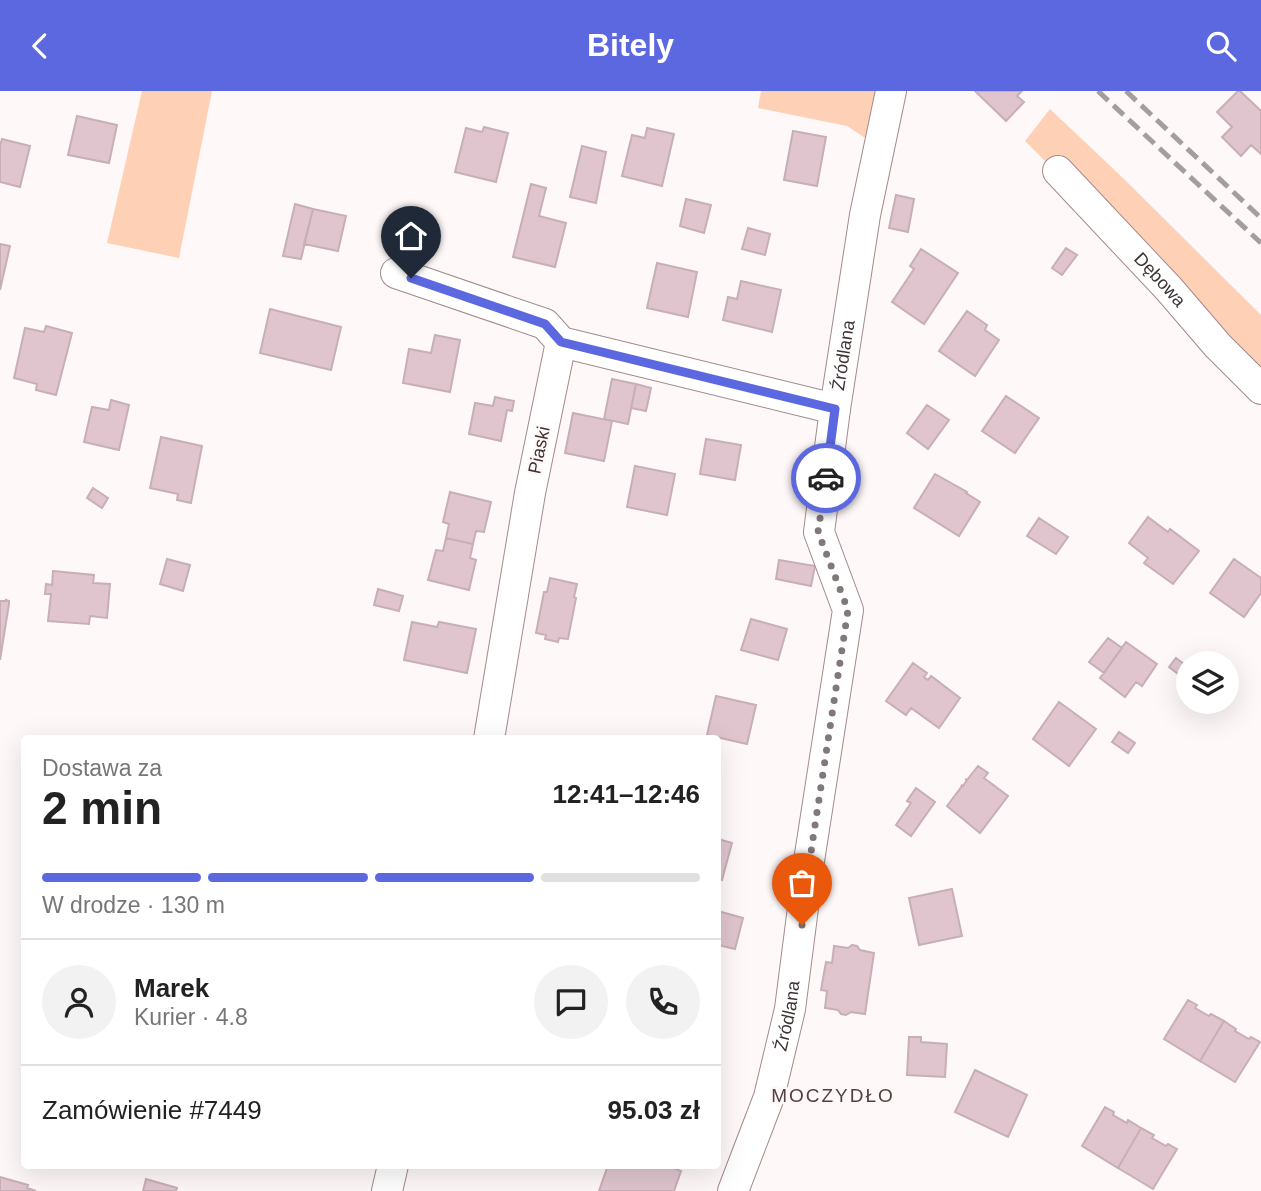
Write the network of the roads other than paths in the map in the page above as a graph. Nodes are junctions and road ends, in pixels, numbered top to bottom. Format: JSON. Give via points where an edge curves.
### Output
{"nodes":[{"id":1,"x":891,"y":91,"type":"edge"},
{"id":2,"x":1058,"y":171,"type":"dead end"},
{"id":3,"x":396,"y":273,"type":"dead end"},
{"id":4,"x":561,"y":342,"type":"junction"},
{"id":5,"x":1261,"y":389,"type":"edge"},
{"id":6,"x":835,"y":409,"type":"junction"},
{"id":7,"x":490,"y":735,"type":"edge"},
{"id":8,"x":392,"y":1169,"type":"edge"},
{"id":9,"x":387,"y":1191,"type":"edge"},
{"id":10,"x":733,"y":1191,"type":"edge"}],
"edges":[{"from":1,"to":6,"type":"street","name":"Źródlana"},
{"from":2,"to":5,"type":"street","name":"Dębowa"},
{"from":3,"to":4,"type":"street","via":[[545,324]]},
{"from":4,"to":6,"type":"street"},
{"from":4,"to":7,"type":"street","name":"Piaski","via":[[530,493]]},
{"from":6,"to":10,"type":"street","name":"Źródlana","via":[[818,532],[848,610],[790,1009],[769,1097]]},
{"from":8,"to":9,"type":"street"}]}
